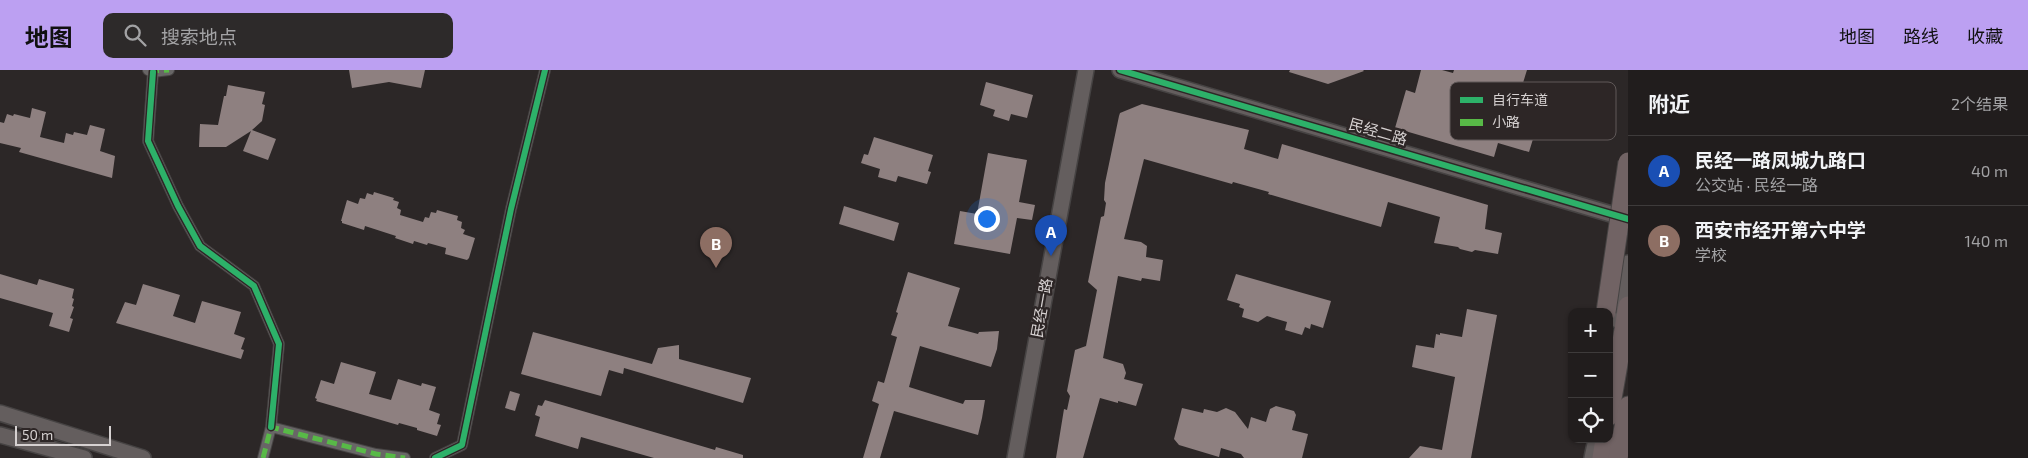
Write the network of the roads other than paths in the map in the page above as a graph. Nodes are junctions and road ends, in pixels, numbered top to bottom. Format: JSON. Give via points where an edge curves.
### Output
{"nodes":[{"id":1,"x":169,"y":70,"type":"edge"},
{"id":2,"x":545,"y":70,"type":"edge"},
{"id":3,"x":1086,"y":70,"type":"edge"},
{"id":4,"x":1120,"y":70,"type":"edge"},
{"id":5,"x":150,"y":71,"type":"edge"},
{"id":6,"x":1628,"y":162,"type":"edge"},
{"id":7,"x":1628,"y":219,"type":"edge"},
{"id":8,"x":1628,"y":262,"type":"edge"},
{"id":9,"x":1628,"y":306,"type":"edge"},
{"id":10,"x":1607,"y":308,"type":"edge"},
{"id":11,"x":1611,"y":353,"type":"edge"},
{"id":12,"x":1612,"y":398,"type":"edge"},
{"id":13,"x":1628,"y":406,"type":"edge"},
{"id":14,"x":0,"y":413,"type":"edge"},
{"id":15,"x":271,"y":427,"type":"junction"},
{"id":16,"x":0,"y":435,"type":"edge"},
{"id":17,"x":1595,"y":443,"type":"edge"},
{"id":18,"x":1600,"y":443,"type":"edge"},
{"id":19,"x":1604,"y":443,"type":"edge"},
{"id":20,"x":84,"y":458,"type":"edge"},
{"id":21,"x":144,"y":458,"type":"edge"},
{"id":22,"x":263,"y":458,"type":"edge"},
{"id":23,"x":404,"y":458,"type":"edge"},
{"id":24,"x":435,"y":458,"type":"edge"},
{"id":25,"x":1015,"y":458,"type":"edge"},
{"id":26,"x":1592,"y":458,"type":"edge"},
{"id":27,"x":1601,"y":458,"type":"edge"},
{"id":28,"x":1618,"y":458,"type":"edge"}],
"edges":[{"from":1,"to":5,"type":"street"},
{"from":2,"to":24,"type":"street","via":[[511,210],[462,445]]},
{"from":3,"to":25,"type":"street","name":"民经一路"},
{"from":4,"to":7,"type":"street","name":"民经二路"},
{"from":5,"to":15,"type":"street","via":[[148,141],[178,206],[200,246],[254,286],[279,344]]},
{"from":6,"to":10,"type":"highway","bridge":true},
{"from":8,"to":11,"type":"street"},
{"from":9,"to":12,"type":"highway"},
{"from":13,"to":28,"type":"highway"},
{"from":14,"to":21,"type":"street"},
{"from":15,"to":22,"type":"street"},
{"from":15,"to":23,"type":"street"},
{"from":16,"to":20,"type":"street"},
{"from":17,"to":26,"type":"street"},
{"from":18,"to":27,"type":"highway"},
{"from":19,"to":27,"type":"highway"}]}
